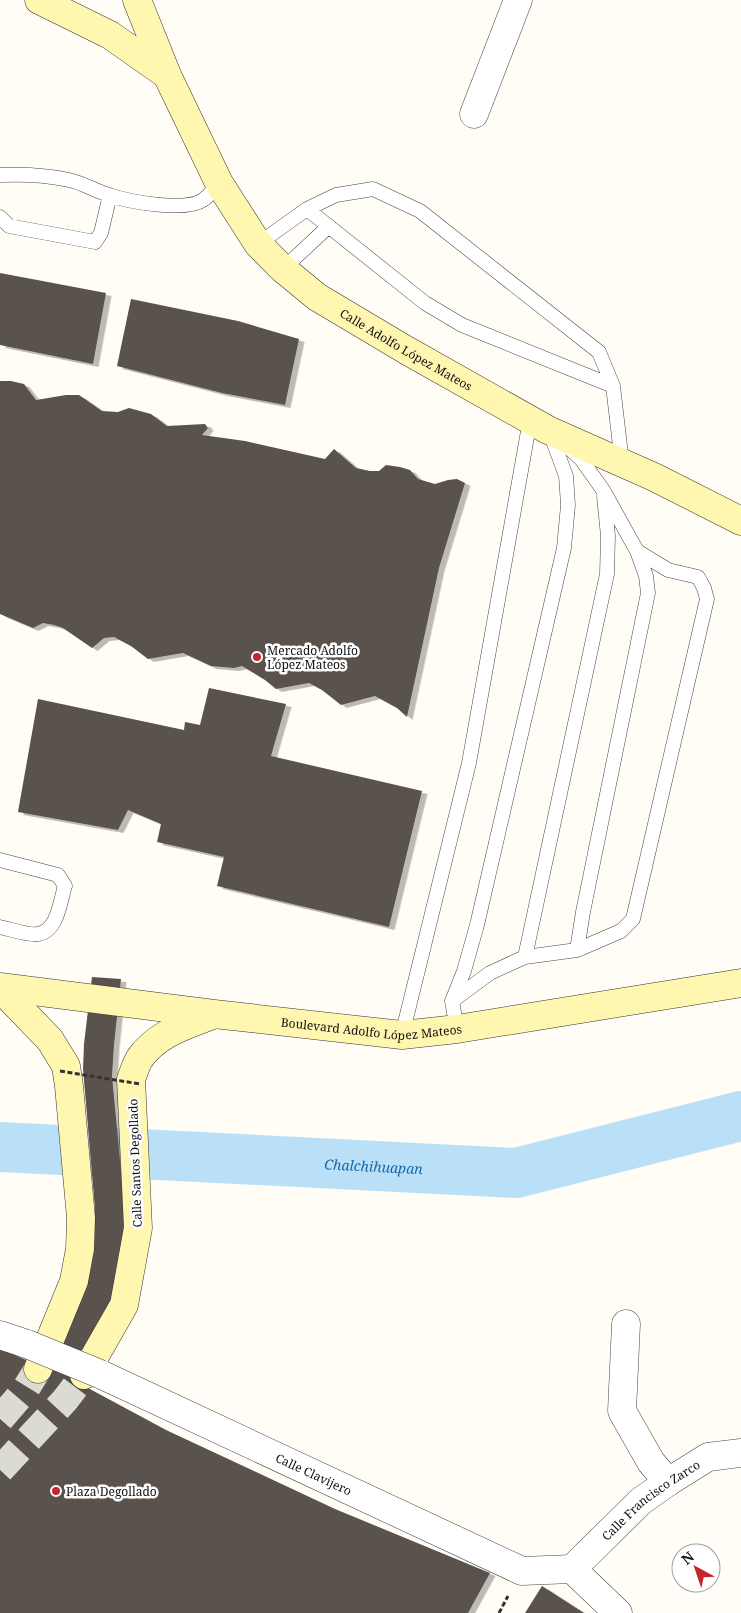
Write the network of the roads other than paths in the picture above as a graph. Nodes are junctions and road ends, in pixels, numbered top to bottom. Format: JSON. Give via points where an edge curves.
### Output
{"nodes":[{"id":1,"x":39,"y":0,"type":"edge"},
{"id":2,"x":137,"y":0,"type":"edge"},
{"id":3,"x":518,"y":0,"type":"edge"},
{"id":4,"x":167,"y":75,"type":"junction"},
{"id":5,"x":474,"y":114,"type":"dead end"},
{"id":6,"x":0,"y":175,"type":"edge"},
{"id":7,"x":219,"y":183,"type":"junction"},
{"id":8,"x":110,"y":195,"type":"junction"},
{"id":9,"x":307,"y":209,"type":"junction"},
{"id":10,"x":0,"y":217,"type":"edge"},
{"id":11,"x":329,"y":226,"type":"junction"},
{"id":12,"x":258,"y":244,"type":"junction"},
{"id":13,"x":284,"y":269,"type":"junction"},
{"id":14,"x":613,"y":386,"type":"junction"},
{"id":15,"x":539,"y":425,"type":"junction"},
{"id":16,"x":622,"y":463,"type":"junction"},
{"id":17,"x":603,"y":490,"type":"junction"},
{"id":18,"x":741,"y":521,"type":"edge"},
{"id":19,"x":637,"y":551,"type":"junction"},
{"id":20,"x":0,"y":860,"type":"edge"},
{"id":21,"x":0,"y":927,"type":"edge"},
{"id":22,"x":577,"y":950,"type":"junction"},
{"id":23,"x":525,"y":956,"type":"junction"},
{"id":24,"x":741,"y":983,"type":"edge"},
{"id":25,"x":0,"y":987,"type":"edge"},
{"id":26,"x":452,"y":1001,"type":"junction"},
{"id":27,"x":214,"y":1014,"type":"junction"},
{"id":28,"x":457,"y":1029,"type":"junction"},
{"id":29,"x":402,"y":1035,"type":"junction"},
{"id":30,"x":626,"y":1324,"type":"dead end"},
{"id":31,"x":0,"y":1335,"type":"edge"},
{"id":32,"x":38,"y":1369,"type":"tunnel mouth"},
{"id":33,"x":92,"y":1375,"type":"junction"},
{"id":34,"x":741,"y":1453,"type":"edge"},
{"id":35,"x":668,"y":1482,"type":"junction"},
{"id":36,"x":572,"y":1570,"type":"junction"},
{"id":37,"x":618,"y":1613,"type":"edge"}],
"edges":[{"from":1,"to":4,"type":"main road","name":"Calle Adolfo López Mateos","via":[[110,35]]},
{"from":2,"to":4,"type":"main road","name":"Calle Adolfo López Mateos"},
{"from":3,"to":5,"type":"street"},
{"from":4,"to":7,"type":"main road","name":"Calle Adolfo López Mateos"},
{"from":6,"to":8,"type":"lane","via":[[24,174],[70,180]]},
{"from":7,"to":8,"type":"lane","via":[[205,199],[193,205],[158,204]]},
{"from":7,"to":12,"type":"main road","name":"Calle Adolfo López Mateos"},
{"from":8,"to":10,"type":"lane","via":[[101,233],[95,242],[10,226]]},
{"from":9,"to":11,"type":"lane"},
{"from":9,"to":12,"type":"lane"},
{"from":9,"to":14,"type":"lane","via":[[336,195],[373,189],[420,211],[599,352]]},
{"from":11,"to":13,"type":"lane"},
{"from":11,"to":14,"type":"lane","via":[[425,303],[462,325]]},
{"from":12,"to":13,"type":"main road","name":"Calle Adolfo López Mateos"},
{"from":13,"to":15,"type":"main road","name":"Calle Adolfo López Mateos","via":[[317,297]]},
{"from":14,"to":16,"type":"lane"},
{"from":15,"to":16,"type":"main road","name":"Calle Adolfo López Mateos"},
{"from":15,"to":17,"type":"lane","via":[[581,459]]},
{"from":15,"to":26,"type":"lane","via":[[566,476],[568,505],[564,548],[477,924]]},
{"from":15,"to":29,"type":"lane","via":[[469,763]]},
{"from":16,"to":18,"type":"main road","name":"Calle Adolfo López Mateos"},
{"from":17,"to":19,"type":"lane"},
{"from":17,"to":23,"type":"lane","via":[[608,536],[607,574]]},
{"from":19,"to":22,"type":"lane","via":[[648,593]]},
{"from":19,"to":22,"type":"lane","via":[[668,570],[698,578],[707,599],[633,919],[621,932]]},
{"from":20,"to":21,"type":"lane","via":[[58,875],[65,886],[48,931],[37,935]]},
{"from":22,"to":23,"type":"lane"},
{"from":23,"to":26,"type":"lane","via":[[490,973]]},
{"from":24,"to":28,"type":"main road","name":"Boulevard Adolfo López Mateos"},
{"from":25,"to":27,"type":"main road","name":"Boulevard Adolfo López Mateos"},
{"from":25,"to":32,"type":"main road","via":[[50,1040],[66,1066],[64,1079],[81,1218],[80,1249],[74,1281]]},
{"from":26,"to":28,"type":"lane"},
{"from":27,"to":29,"type":"main road","name":"Boulevard Adolfo López Mateos"},
{"from":27,"to":33,"type":"main road","name":"Calle Santos Degollado","via":[[170,1031],[152,1044],[140,1058],[131,1079],[136,1091],[138,1228],[124,1306]]},
{"from":28,"to":29,"type":"main road","name":"Boulevard Adolfo López Mateos"},
{"from":30,"to":35,"type":"street","via":[[622,1411],[651,1462]]},
{"from":31,"to":33,"type":"street","name":"Calle Clavijero","bridge":true,"via":[[27,1344]]},
{"from":33,"to":36,"type":"street","name":"Calle Clavijero","via":[[522,1571]]},
{"from":34,"to":35,"type":"street","name":"Calle Francisco Zarco","via":[[708,1457]]},
{"from":35,"to":36,"type":"street","name":"Calle Francisco Zarco","via":[[641,1501]]},
{"from":36,"to":37,"type":"street"}]}
